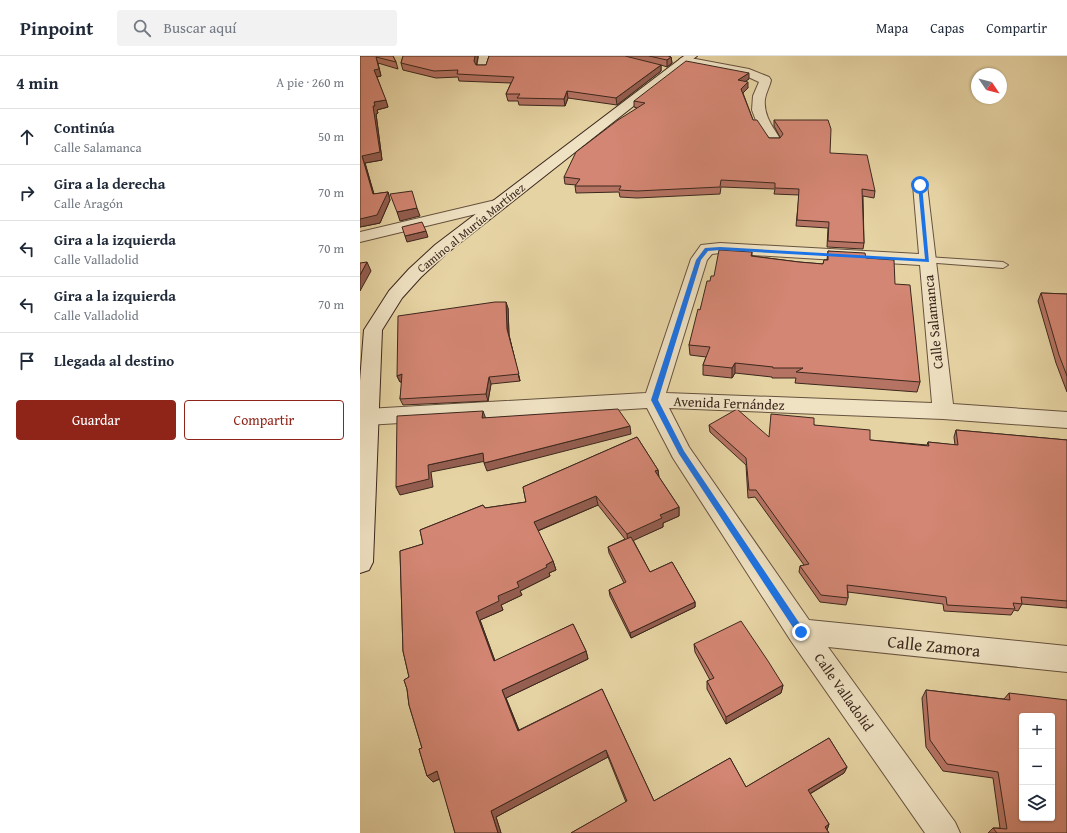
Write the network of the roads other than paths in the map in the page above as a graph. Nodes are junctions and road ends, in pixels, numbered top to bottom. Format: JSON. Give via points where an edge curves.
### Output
{"nodes":[{"id":1,"x":688,"y":58,"type":"edge"},
{"id":2,"x":774,"y":140,"type":"edge"},
{"id":3,"x":920,"y":185,"type":"dead end"},
{"id":4,"x":500,"y":204,"type":"junction"},
{"id":5,"x":360,"y":237,"type":"edge"},
{"id":6,"x":927,"y":260,"type":"junction"},
{"id":7,"x":1003,"y":265,"type":"dead end"},
{"id":8,"x":367,"y":332,"type":"edge"},
{"id":9,"x":654,"y":400,"type":"junction"},
{"id":10,"x":943,"y":411,"type":"junction"},
{"id":11,"x":367,"y":417,"type":"junction"},
{"id":12,"x":1067,"y":420,"type":"edge"},
{"id":13,"x":361,"y":506,"type":"edge"},
{"id":14,"x":360,"y":562,"type":"edge"},
{"id":15,"x":801,"y":632,"type":"junction"},
{"id":16,"x":1067,"y":659,"type":"edge"},
{"id":17,"x":944,"y":833,"type":"edge"}],
"edges":[{"from":1,"to":2,"type":"street","via":[[765,80],[759,97],[758,111]]},
{"from":1,"to":4,"type":"street","name":"Camino al Murúa Martínez","via":[[667,70]]},
{"from":3,"to":6,"type":"street","name":"Calle Salamanca"},
{"from":4,"to":5,"type":"street"},
{"from":4,"to":8,"type":"street","name":"Camino al Murúa Martínez","via":[[441,249],[415,273]]},
{"from":6,"to":7,"type":"lane"},
{"from":6,"to":9,"type":"street","via":[[707,249],[699,260]]},
{"from":6,"to":10,"type":"street","name":"Calle Salamanca"},
{"from":8,"to":11,"type":"street","name":"Camino al Murúa Martínez"},
{"from":9,"to":10,"type":"street","name":"Avenida Fernández"},
{"from":9,"to":11,"type":"street","name":"Avenida Fernández"},
{"from":9,"to":15,"type":"street","name":"Calle Valladolid","via":[[681,452]]},
{"from":10,"to":12,"type":"street","name":"Avenida Fernández"},
{"from":11,"to":13,"type":"street","name":"Camino al Murúa Martínez"},
{"from":13,"to":14,"type":"street","name":"Camino al Murúa Martínez"},
{"from":15,"to":16,"type":"street","name":"Calle Zamora"},
{"from":15,"to":17,"type":"street","name":"Calle Valladolid"}]}
